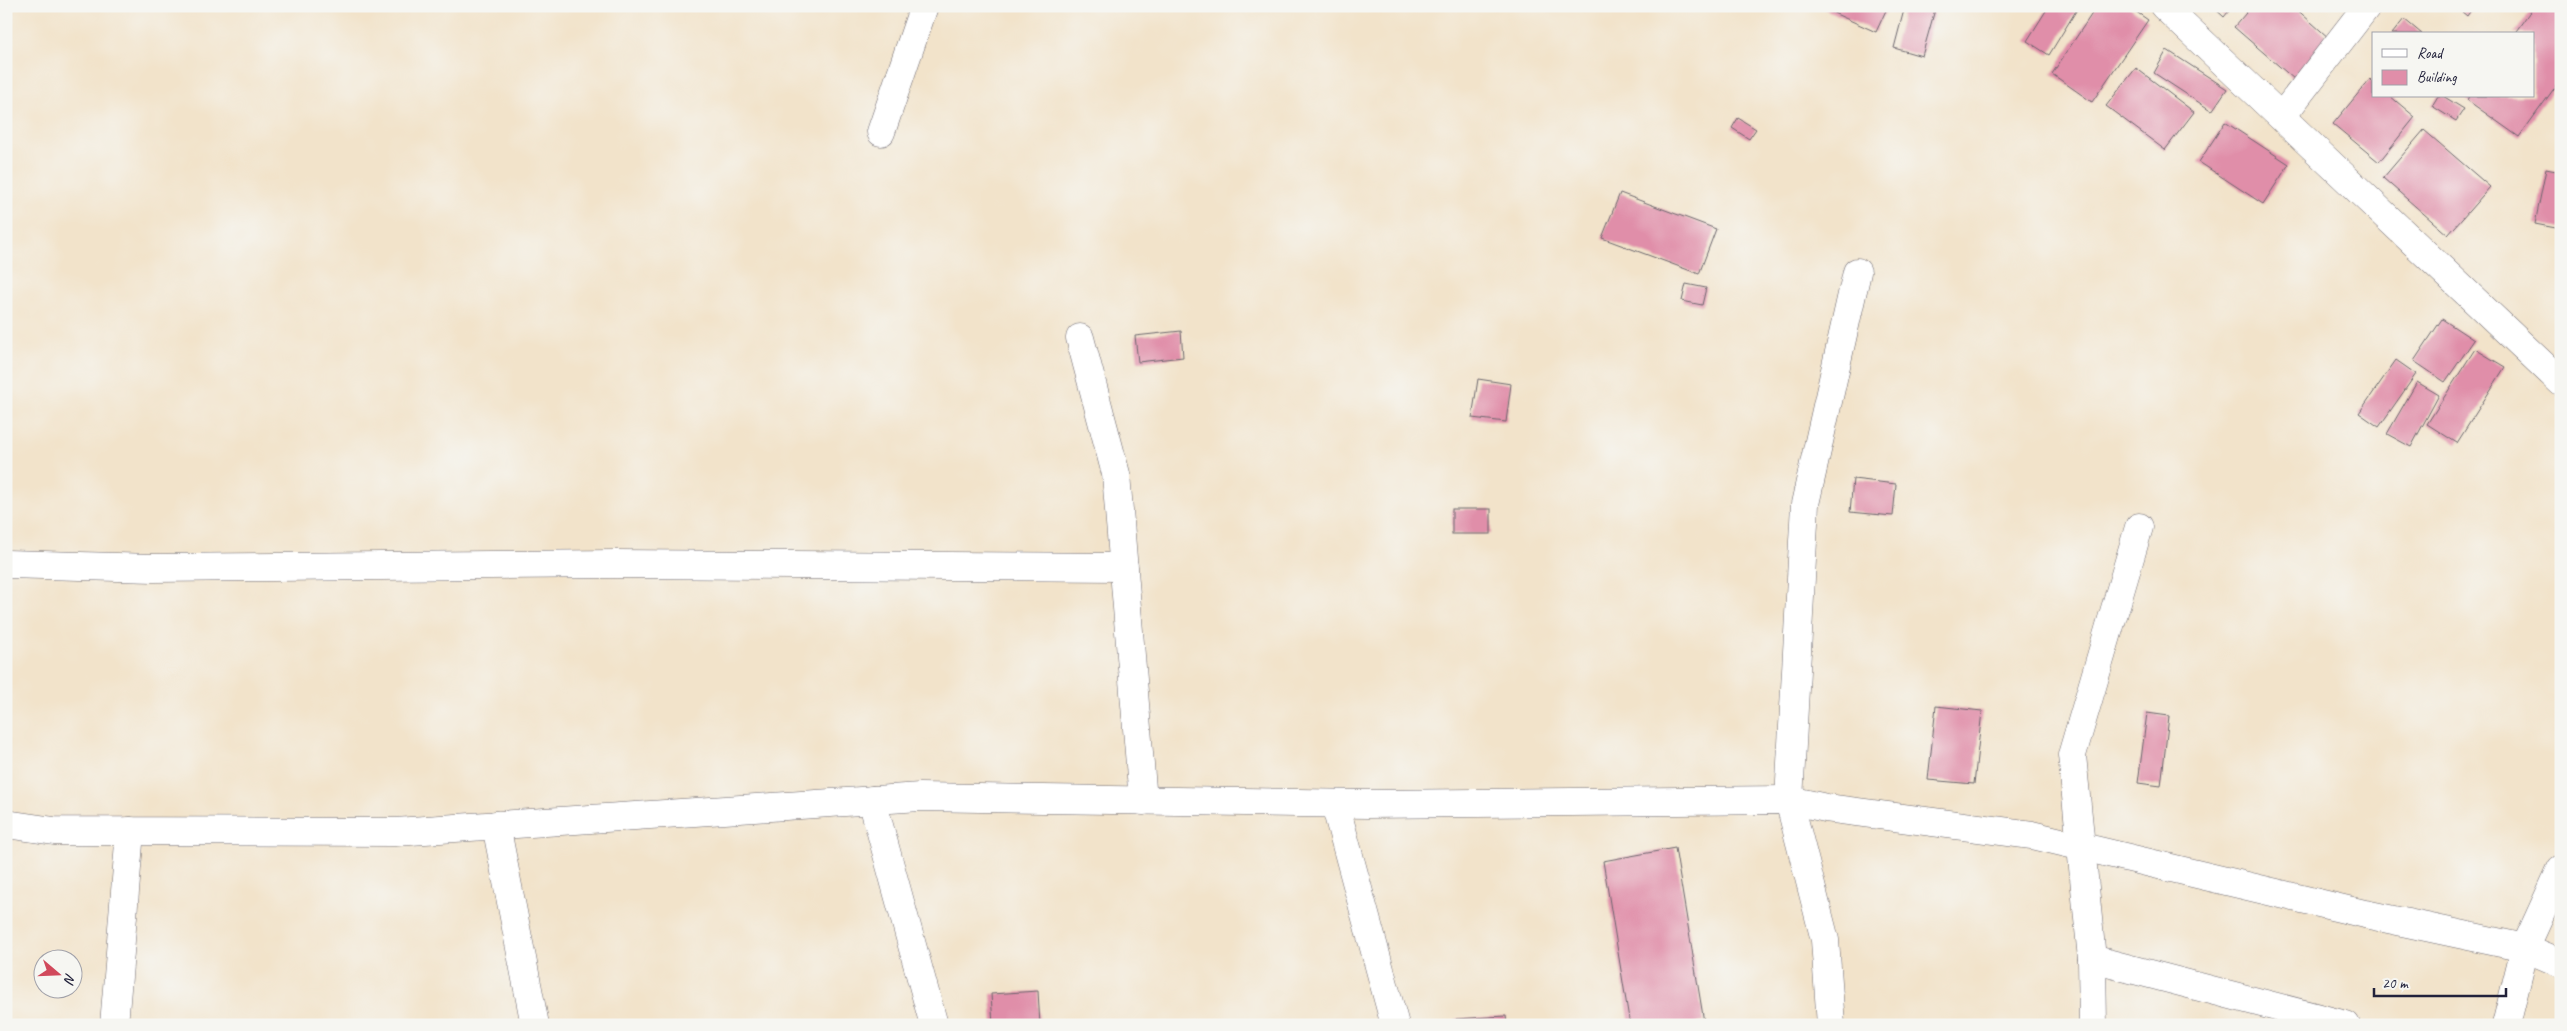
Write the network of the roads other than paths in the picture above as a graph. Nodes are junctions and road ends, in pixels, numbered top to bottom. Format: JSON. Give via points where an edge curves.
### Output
{"nodes":[{"id":1,"x":924,"y":6,"type":"edge"},
{"id":2,"x":2164,"y":6,"type":"edge"},
{"id":3,"x":2367,"y":6,"type":"edge"},
{"id":4,"x":2282,"y":116,"type":"junction"},
{"id":5,"x":881,"y":132,"type":"dead end"},
{"id":6,"x":1857,"y":272,"type":"dead end"},
{"id":7,"x":1080,"y":338,"type":"dead end"},
{"id":8,"x":2561,"y":382,"type":"edge"},
{"id":9,"x":2140,"y":527,"type":"dead end"},
{"id":10,"x":6,"y":564,"type":"edge"},
{"id":11,"x":1124,"y":567,"type":"junction"},
{"id":12,"x":872,"y":800,"type":"junction"},
{"id":13,"x":1789,"y":800,"type":"junction"},
{"id":14,"x":1143,"y":801,"type":"junction"},
{"id":15,"x":1335,"y":804,"type":"junction"},
{"id":16,"x":6,"y":824,"type":"edge"},
{"id":17,"x":496,"y":825,"type":"junction"},
{"id":18,"x":130,"y":831,"type":"junction"},
{"id":19,"x":2083,"y":848,"type":"junction"},
{"id":20,"x":2561,"y":869,"type":"edge"},
{"id":21,"x":2525,"y":948,"type":"junction"},
{"id":22,"x":2092,"y":959,"type":"junction"},
{"id":23,"x":2561,"y":963,"type":"edge"},
{"id":24,"x":114,"y":1025,"type":"edge"},
{"id":25,"x":535,"y":1025,"type":"edge"},
{"id":26,"x":934,"y":1025,"type":"edge"},
{"id":27,"x":1396,"y":1025,"type":"edge"},
{"id":28,"x":1831,"y":1025,"type":"edge"},
{"id":29,"x":2093,"y":1025,"type":"edge"},
{"id":30,"x":2346,"y":1025,"type":"edge"},
{"id":31,"x":2506,"y":1025,"type":"edge"}],
"edges":[{"from":1,"to":5,"type":"street"},
{"from":2,"to":4,"type":"street"},
{"from":3,"to":4,"type":"street"},
{"from":4,"to":8,"type":"street"},
{"from":6,"to":13,"type":"street","via":[[1806,504]]},
{"from":7,"to":11,"type":"street","via":[[1116,474]]},
{"from":9,"to":19,"type":"street","via":[[2072,755]]},
{"from":10,"to":11,"type":"street","via":[[154,568],[616,564]]},
{"from":11,"to":14,"type":"street"},
{"from":12,"to":14,"type":"street","via":[[920,797]]},
{"from":12,"to":17,"type":"street"},
{"from":12,"to":26,"type":"street"},
{"from":13,"to":15,"type":"street"},
{"from":13,"to":19,"type":"street","via":[[1826,808],[2032,835]]},
{"from":13,"to":28,"type":"street","via":[[1825,940]]},
{"from":14,"to":15,"type":"street"},
{"from":15,"to":27,"type":"street"},
{"from":16,"to":18,"type":"street","via":[[54,831]]},
{"from":17,"to":18,"type":"street","via":[[395,832]]},
{"from":17,"to":25,"type":"street"},
{"from":18,"to":24,"type":"street"},
{"from":19,"to":21,"type":"street"},
{"from":19,"to":22,"type":"street"},
{"from":20,"to":21,"type":"street"},
{"from":21,"to":23,"type":"street"},
{"from":21,"to":31,"type":"street"},
{"from":22,"to":29,"type":"street"},
{"from":22,"to":30,"type":"street"}]}
